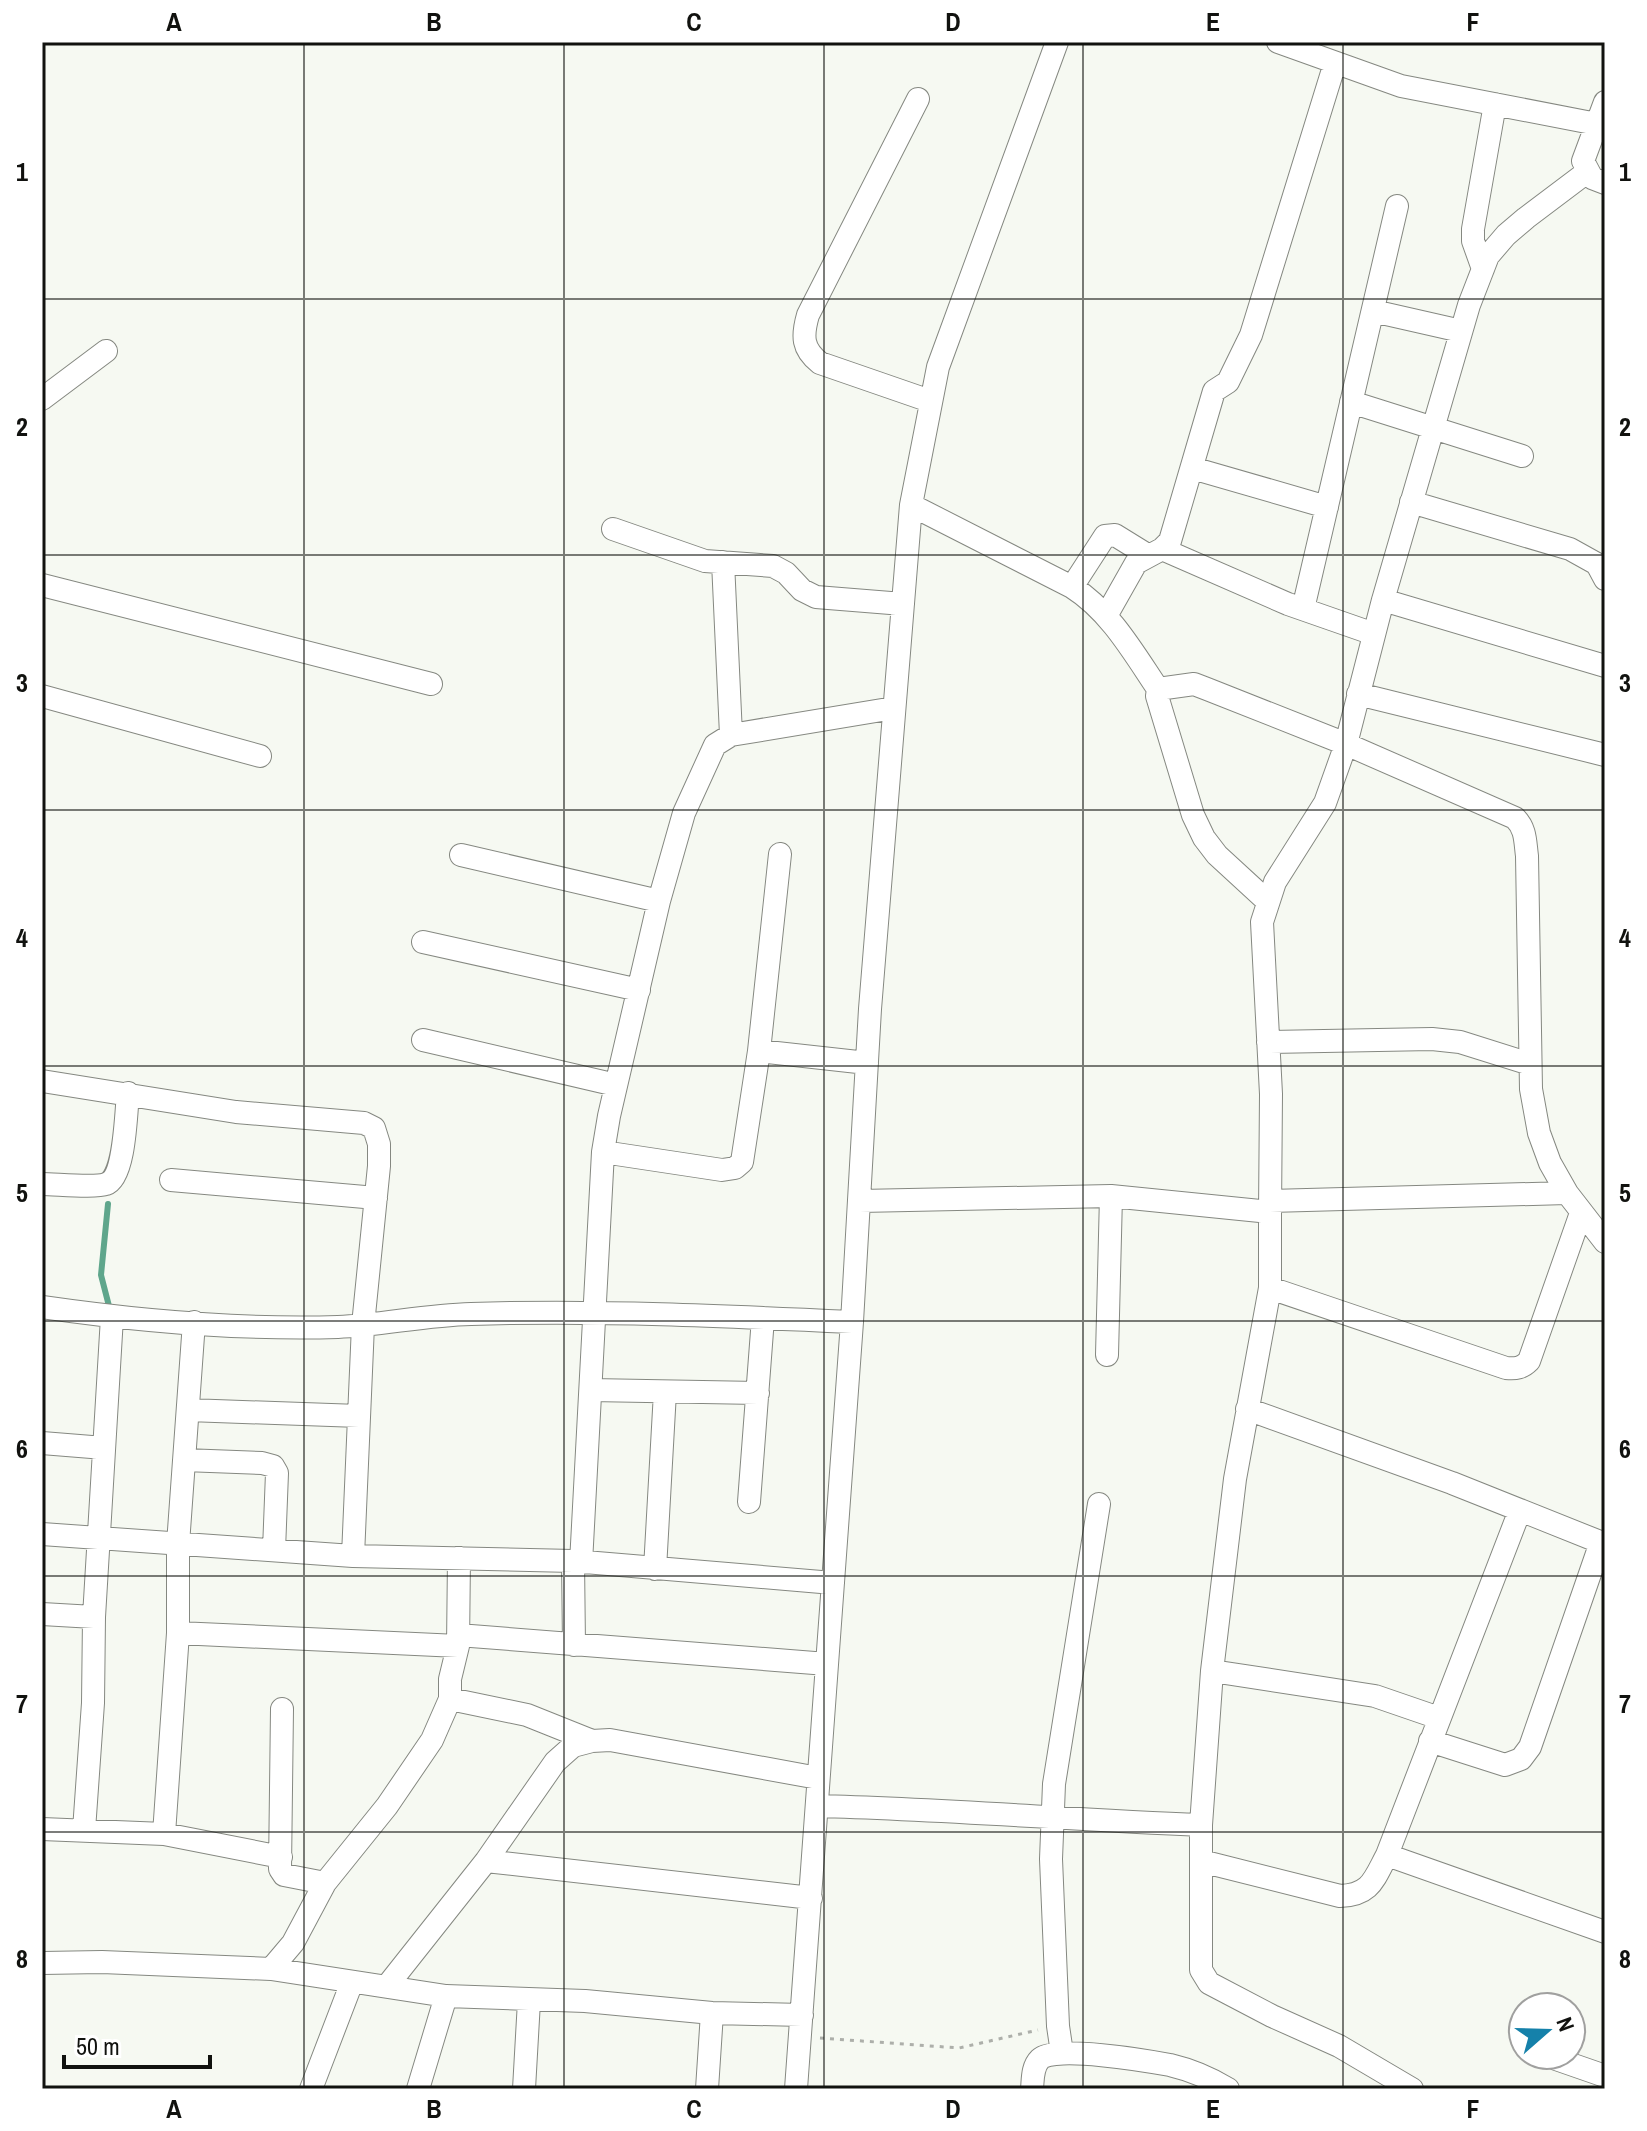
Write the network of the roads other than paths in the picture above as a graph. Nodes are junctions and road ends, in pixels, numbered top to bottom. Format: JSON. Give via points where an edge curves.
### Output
{"nodes":[{"id":1,"x":1057,"y":42,"type":"edge"},
{"id":2,"x":1292,"y":45,"type":"edge"},
{"id":3,"x":1335,"y":63,"type":"junction"},
{"id":4,"x":918,"y":99,"type":"dead end"},
{"id":5,"x":1605,"y":102,"type":"edge"},
{"id":6,"x":1495,"y":104,"type":"junction"},
{"id":7,"x":1597,"y":124,"type":"junction"},
{"id":8,"x":1596,"y":178,"type":"edge"},
{"id":9,"x":1397,"y":206,"type":"dead end"},
{"id":10,"x":1483,"y":269,"type":"junction"},
{"id":11,"x":1373,"y":311,"type":"junction"},
{"id":12,"x":1461,"y":331,"type":"junction"},
{"id":13,"x":106,"y":351,"type":"dead end"},
{"id":14,"x":42,"y":399,"type":"edge"},
{"id":15,"x":930,"y":401,"type":"junction"},
{"id":16,"x":1351,"y":402,"type":"junction"},
{"id":17,"x":1433,"y":428,"type":"junction"},
{"id":18,"x":1522,"y":456,"type":"dead end"},
{"id":19,"x":1192,"y":468,"type":"junction"},
{"id":20,"x":1411,"y":502,"type":"junction"},
{"id":21,"x":911,"y":505,"type":"junction"},
{"id":22,"x":1327,"y":507,"type":"junction"},
{"id":23,"x":613,"y":529,"type":"dead end"},
{"id":24,"x":1155,"y":552,"type":"junction"},
{"id":25,"x":723,"y":562,"type":"junction"},
{"id":26,"x":1605,"y":579,"type":"edge"},
{"id":27,"x":42,"y":585,"type":"edge"},
{"id":28,"x":1072,"y":587,"type":"junction"},
{"id":29,"x":1383,"y":600,"type":"junction"},
{"id":30,"x":903,"y":604,"type":"junction"},
{"id":31,"x":1303,"y":609,"type":"junction"},
{"id":32,"x":1106,"y":616,"type":"junction"},
{"id":33,"x":1374,"y":634,"type":"junction"},
{"id":34,"x":1605,"y":666,"type":"edge"},
{"id":35,"x":431,"y":684,"type":"dead end"},
{"id":36,"x":1158,"y":689,"type":"junction"},
{"id":37,"x":1358,"y":694,"type":"junction"},
{"id":38,"x":42,"y":696,"type":"edge"},
{"id":39,"x":894,"y":708,"type":"junction"},
{"id":40,"x":731,"y":735,"type":"junction"},
{"id":41,"x":1346,"y":744,"type":"junction"},
{"id":42,"x":1605,"y":755,"type":"edge"},
{"id":43,"x":260,"y":756,"type":"dead end"},
{"id":44,"x":780,"y":854,"type":"dead end"},
{"id":45,"x":461,"y":855,"type":"dead end"},
{"id":46,"x":659,"y":901,"type":"junction"},
{"id":47,"x":1267,"y":901,"type":"junction"},
{"id":48,"x":423,"y":942,"type":"dead end"},
{"id":49,"x":639,"y":990,"type":"junction"},
{"id":50,"x":423,"y":1040,"type":"dead end"},
{"id":51,"x":1268,"y":1042,"type":"junction"},
{"id":52,"x":759,"y":1051,"type":"junction"},
{"id":53,"x":867,"y":1063,"type":"junction"},
{"id":54,"x":1530,"y":1064,"type":"junction"},
{"id":55,"x":42,"y":1081,"type":"edge"},
{"id":56,"x":616,"y":1085,"type":"junction"},
{"id":57,"x":128,"y":1093,"type":"junction"},
{"id":58,"x":603,"y":1152,"type":"junction"},
{"id":59,"x":171,"y":1180,"type":"dead end"},
{"id":60,"x":42,"y":1184,"type":"edge"},
{"id":61,"x":1567,"y":1193,"type":"junction"},
{"id":62,"x":1111,"y":1196,"type":"junction"},
{"id":63,"x":376,"y":1198,"type":"junction"},
{"id":64,"x":860,"y":1201,"type":"junction"},
{"id":65,"x":1270,"y":1206,"type":"junction"},
{"id":66,"x":1592,"y":1221,"type":"edge"},
{"id":67,"x":1605,"y":1242,"type":"edge"},
{"id":68,"x":1270,"y":1288,"type":"junction"},
{"id":69,"x":42,"y":1307,"type":"edge"},
{"id":70,"x":596,"y":1312,"type":"junction"},
{"id":71,"x":112,"y":1317,"type":"junction"},
{"id":72,"x":763,"y":1318,"type":"junction"},
{"id":73,"x":194,"y":1322,"type":"junction"},
{"id":74,"x":852,"y":1322,"type":"junction"},
{"id":75,"x":363,"y":1325,"type":"junction"},
{"id":76,"x":1107,"y":1355,"type":"dead end"},
{"id":77,"x":591,"y":1390,"type":"junction"},
{"id":78,"x":665,"y":1392,"type":"junction"},
{"id":79,"x":758,"y":1393,"type":"junction"},
{"id":80,"x":1247,"y":1409,"type":"junction"},
{"id":81,"x":188,"y":1410,"type":"junction"},
{"id":82,"x":359,"y":1416,"type":"junction"},
{"id":83,"x":42,"y":1443,"type":"edge"},
{"id":84,"x":104,"y":1448,"type":"junction"},
{"id":85,"x":184,"y":1460,"type":"junction"},
{"id":86,"x":749,"y":1502,"type":"dead end"},
{"id":87,"x":1099,"y":1504,"type":"dead end"},
{"id":88,"x":1520,"y":1510,"type":"junction"},
{"id":89,"x":42,"y":1534,"type":"edge"},
{"id":90,"x":99,"y":1539,"type":"junction"},
{"id":91,"x":1603,"y":1543,"type":"edge"},
{"id":92,"x":178,"y":1544,"type":"junction"},
{"id":93,"x":274,"y":1550,"type":"junction"},
{"id":94,"x":353,"y":1556,"type":"junction"},
{"id":95,"x":459,"y":1558,"type":"junction"},
{"id":96,"x":577,"y":1562,"type":"junction"},
{"id":97,"x":655,"y":1569,"type":"junction"},
{"id":98,"x":833,"y":1583,"type":"junction"},
{"id":99,"x":42,"y":1614,"type":"edge"},
{"id":100,"x":94,"y":1617,"type":"junction"},
{"id":101,"x":178,"y":1633,"type":"junction"},
{"id":102,"x":458,"y":1640,"type":"junction"},
{"id":103,"x":574,"y":1645,"type":"junction"},
{"id":104,"x":827,"y":1664,"type":"junction"},
{"id":105,"x":1212,"y":1671,"type":"junction"},
{"id":106,"x":450,"y":1699,"type":"junction"},
{"id":107,"x":282,"y":1709,"type":"dead end"},
{"id":108,"x":1439,"y":1718,"type":"junction"},
{"id":109,"x":592,"y":1741,"type":"junction"},
{"id":110,"x":1430,"y":1741,"type":"junction"},
{"id":111,"x":818,"y":1778,"type":"junction"},
{"id":112,"x":817,"y":1806,"type":"junction"},
{"id":113,"x":1053,"y":1819,"type":"junction"},
{"id":114,"x":1201,"y":1825,"type":"junction"},
{"id":115,"x":42,"y":1829,"type":"edge"},
{"id":116,"x":84,"y":1830,"type":"junction"},
{"id":117,"x":164,"y":1834,"type":"junction"},
{"id":118,"x":1387,"y":1855,"type":"junction"},
{"id":119,"x":281,"y":1857,"type":"junction"},
{"id":120,"x":486,"y":1861,"type":"junction"},
{"id":121,"x":1201,"y":1861,"type":"junction"},
{"id":122,"x":325,"y":1883,"type":"junction"},
{"id":123,"x":811,"y":1898,"type":"junction"},
{"id":124,"x":1605,"y":1932,"type":"edge"},
{"id":125,"x":42,"y":1963,"type":"edge"},
{"id":126,"x":271,"y":1969,"type":"junction"},
{"id":127,"x":352,"y":1982,"type":"junction"},
{"id":128,"x":387,"y":1986,"type":"junction"},
{"id":129,"x":446,"y":1996,"type":"junction"},
{"id":130,"x":529,"y":2001,"type":"junction"},
{"id":131,"x":712,"y":2013,"type":"junction"},
{"id":132,"x":801,"y":2022,"type":"junction"},
{"id":133,"x":1062,"y":2053,"type":"junction"},
{"id":134,"x":311,"y":2089,"type":"edge"},
{"id":135,"x":418,"y":2089,"type":"edge"},
{"id":136,"x":524,"y":2089,"type":"edge"},
{"id":137,"x":707,"y":2089,"type":"edge"},
{"id":138,"x":796,"y":2089,"type":"edge"},
{"id":139,"x":1032,"y":2089,"type":"edge"},
{"id":140,"x":1228,"y":2089,"type":"edge"},
{"id":141,"x":1412,"y":2089,"type":"edge"}],
"edges":[{"from":1,"to":15,"type":"street"},
{"from":2,"to":3,"type":"street"},
{"from":3,"to":6,"type":"street","via":[[1401,86]]},
{"from":3,"to":19,"type":"street","via":[[1251,335],[1228,382],[1214,391]]},
{"from":4,"to":15,"type":"street","via":[[808,315],[805,344],[820,363]]},
{"from":5,"to":7,"type":"street"},
{"from":6,"to":7,"type":"street"},
{"from":6,"to":10,"type":"street","via":[[1473,229]]},
{"from":7,"to":8,"type":"street","via":[[1583,161]]},
{"from":8,"to":10,"type":"street","via":[[1506,235]]},
{"from":9,"to":11,"type":"street"},
{"from":10,"to":12,"type":"street"},
{"from":11,"to":12,"type":"street"},
{"from":11,"to":16,"type":"street"},
{"from":12,"to":17,"type":"street"},
{"from":13,"to":14,"type":"street"},
{"from":15,"to":21,"type":"street"},
{"from":16,"to":17,"type":"street"},
{"from":16,"to":22,"type":"street"},
{"from":17,"to":18,"type":"street"},
{"from":17,"to":20,"type":"street"},
{"from":19,"to":22,"type":"street"},
{"from":19,"to":24,"type":"street","via":[[1170,541]]},
{"from":20,"to":26,"type":"street","via":[[1570,549],[1597,564]]},
{"from":20,"to":29,"type":"street"},
{"from":21,"to":28,"type":"street"},
{"from":21,"to":30,"type":"street"},
{"from":22,"to":31,"type":"street"},
{"from":23,"to":25,"type":"street","via":[[692,557]]},
{"from":24,"to":28,"type":"street","via":[[1115,535],[1105,536]]},
{"from":24,"to":31,"type":"street"},
{"from":24,"to":32,"type":"street","via":[[1136,563]]},
{"from":25,"to":30,"type":"street","via":[[773,566],[816,597]]},
{"from":25,"to":40,"type":"street"},
{"from":27,"to":35,"type":"street"},
{"from":28,"to":32,"type":"street"},
{"from":29,"to":33,"type":"street"},
{"from":29,"to":34,"type":"street"},
{"from":30,"to":39,"type":"street"},
{"from":31,"to":33,"type":"street"},
{"from":32,"to":36,"type":"street"},
{"from":33,"to":37,"type":"street"},
{"from":36,"to":41,"type":"street","via":[[1194,684]]},
{"from":36,"to":47,"type":"street","via":[[1204,838]]},
{"from":37,"to":41,"type":"street"},
{"from":37,"to":42,"type":"street"},
{"from":38,"to":43,"type":"street"},
{"from":39,"to":40,"type":"street"},
{"from":39,"to":53,"type":"street"},
{"from":40,"to":46,"type":"street","via":[[715,745],[705,763],[684,813]]},
{"from":41,"to":47,"type":"street","via":[[1325,803]]},
{"from":41,"to":54,"type":"street","via":[[1521,824],[1527,856]]},
{"from":44,"to":52,"type":"street"},
{"from":45,"to":46,"type":"street"},
{"from":46,"to":49,"type":"street"},
{"from":47,"to":51,"type":"street","via":[[1262,922]]},
{"from":48,"to":49,"type":"street"},
{"from":49,"to":56,"type":"street"},
{"from":50,"to":56,"type":"street"},
{"from":51,"to":54,"type":"street","via":[[1432,1039],[1460,1042]]},
{"from":51,"to":65,"type":"street"},
{"from":52,"to":53,"type":"street"},
{"from":52,"to":58,"type":"street","via":[[745,1149],[735,1168]]},
{"from":53,"to":64,"type":"street"},
{"from":54,"to":61,"type":"street","via":[[1539,1133]]},
{"from":55,"to":57,"type":"street"},
{"from":56,"to":58,"type":"street"},
{"from":57,"to":60,"type":"street","via":[[115,1177],[106,1184]]},
{"from":57,"to":63,"type":"street","via":[[236,1112],[364,1123],[378,1135]]},
{"from":58,"to":70,"type":"street"},
{"from":59,"to":63,"type":"street"},
{"from":61,"to":65,"type":"street"},
{"from":61,"to":66,"type":"street"},
{"from":62,"to":64,"type":"street"},
{"from":62,"to":65,"type":"street"},
{"from":62,"to":76,"type":"street"},
{"from":63,"to":75,"type":"street"},
{"from":64,"to":74,"type":"street"},
{"from":65,"to":68,"type":"street"},
{"from":66,"to":67,"type":"street"},
{"from":66,"to":68,"type":"street","via":[[1529,1361],[1515,1369]]},
{"from":68,"to":80,"type":"street"},
{"from":69,"to":71,"type":"street"},
{"from":70,"to":72,"type":"street"},
{"from":70,"to":75,"type":"street","via":[[466,1314]]},
{"from":70,"to":77,"type":"street"},
{"from":71,"to":73,"type":"street"},
{"from":71,"to":84,"type":"street"},
{"from":72,"to":74,"type":"street"},
{"from":72,"to":79,"type":"street"},
{"from":73,"to":75,"type":"street"},
{"from":73,"to":81,"type":"street"},
{"from":74,"to":98,"type":"street"},
{"from":75,"to":82,"type":"street"},
{"from":77,"to":78,"type":"street"},
{"from":77,"to":96,"type":"street"},
{"from":78,"to":79,"type":"street"},
{"from":78,"to":97,"type":"street"},
{"from":79,"to":86,"type":"street"},
{"from":80,"to":88,"type":"street"},
{"from":80,"to":105,"type":"street"},
{"from":81,"to":82,"type":"street"},
{"from":81,"to":85,"type":"street"},
{"from":82,"to":94,"type":"street"},
{"from":83,"to":84,"type":"street"},
{"from":84,"to":90,"type":"street"},
{"from":85,"to":92,"type":"street"},
{"from":85,"to":93,"type":"street","via":[[273,1466]]},
{"from":87,"to":113,"type":"street","via":[[1058,1747]]},
{"from":88,"to":91,"type":"street"},
{"from":88,"to":108,"type":"street"},
{"from":89,"to":90,"type":"street"},
{"from":90,"to":92,"type":"street"},
{"from":90,"to":100,"type":"street"},
{"from":91,"to":110,"type":"street","via":[[1530,1747],[1521,1759],[1505,1765]]},
{"from":92,"to":93,"type":"street"},
{"from":92,"to":101,"type":"street"},
{"from":93,"to":94,"type":"street"},
{"from":94,"to":95,"type":"street"},
{"from":95,"to":96,"type":"street"},
{"from":95,"to":102,"type":"street"},
{"from":96,"to":97,"type":"street"},
{"from":96,"to":103,"type":"street"},
{"from":97,"to":98,"type":"street"},
{"from":98,"to":104,"type":"street"},
{"from":99,"to":100,"type":"street"},
{"from":100,"to":116,"type":"street"},
{"from":101,"to":102,"type":"street"},
{"from":101,"to":117,"type":"street"},
{"from":102,"to":103,"type":"street"},
{"from":102,"to":106,"type":"street"},
{"from":103,"to":104,"type":"street"},
{"from":104,"to":111,"type":"street"},
{"from":105,"to":108,"type":"street","via":[[1375,1696]]},
{"from":105,"to":114,"type":"street"},
{"from":106,"to":109,"type":"street","via":[[527,1715]]},
{"from":106,"to":122,"type":"street","via":[[432,1740]]},
{"from":107,"to":119,"type":"street"},
{"from":108,"to":110,"type":"street"},
{"from":109,"to":111,"type":"street"},
{"from":109,"to":120,"type":"street","via":[[573,1746],[555,1762]]},
{"from":110,"to":118,"type":"street"},
{"from":111,"to":112,"type":"street"},
{"from":112,"to":113,"type":"street"},
{"from":112,"to":123,"type":"street"},
{"from":113,"to":114,"type":"street"},
{"from":113,"to":133,"type":"street"},
{"from":114,"to":121,"type":"street"},
{"from":115,"to":116,"type":"street"},
{"from":116,"to":117,"type":"street"},
{"from":117,"to":119,"type":"street"},
{"from":118,"to":121,"type":"street","via":[[1369,1888],[1355,1896]]},
{"from":118,"to":124,"type":"street"},
{"from":119,"to":122,"type":"street","via":[[284,1875]]},
{"from":120,"to":123,"type":"street"},
{"from":120,"to":128,"type":"street"},
{"from":121,"to":141,"type":"street","via":[[1201,1970],[1209,1983],[1339,2046]]},
{"from":122,"to":126,"type":"street","via":[[293,1943]]},
{"from":123,"to":132,"type":"street"},
{"from":125,"to":126,"type":"street"},
{"from":126,"to":127,"type":"street"},
{"from":127,"to":128,"type":"street"},
{"from":127,"to":134,"type":"street"},
{"from":128,"to":129,"type":"street"},
{"from":129,"to":130,"type":"street"},
{"from":129,"to":135,"type":"street"},
{"from":130,"to":131,"type":"street"},
{"from":130,"to":136,"type":"street"},
{"from":131,"to":132,"type":"street"},
{"from":131,"to":137,"type":"street"},
{"from":132,"to":138,"type":"street"},
{"from":133,"to":139,"type":"street","via":[[1040,2059]]},
{"from":133,"to":140,"type":"street","via":[[1171,2065]]}]}
